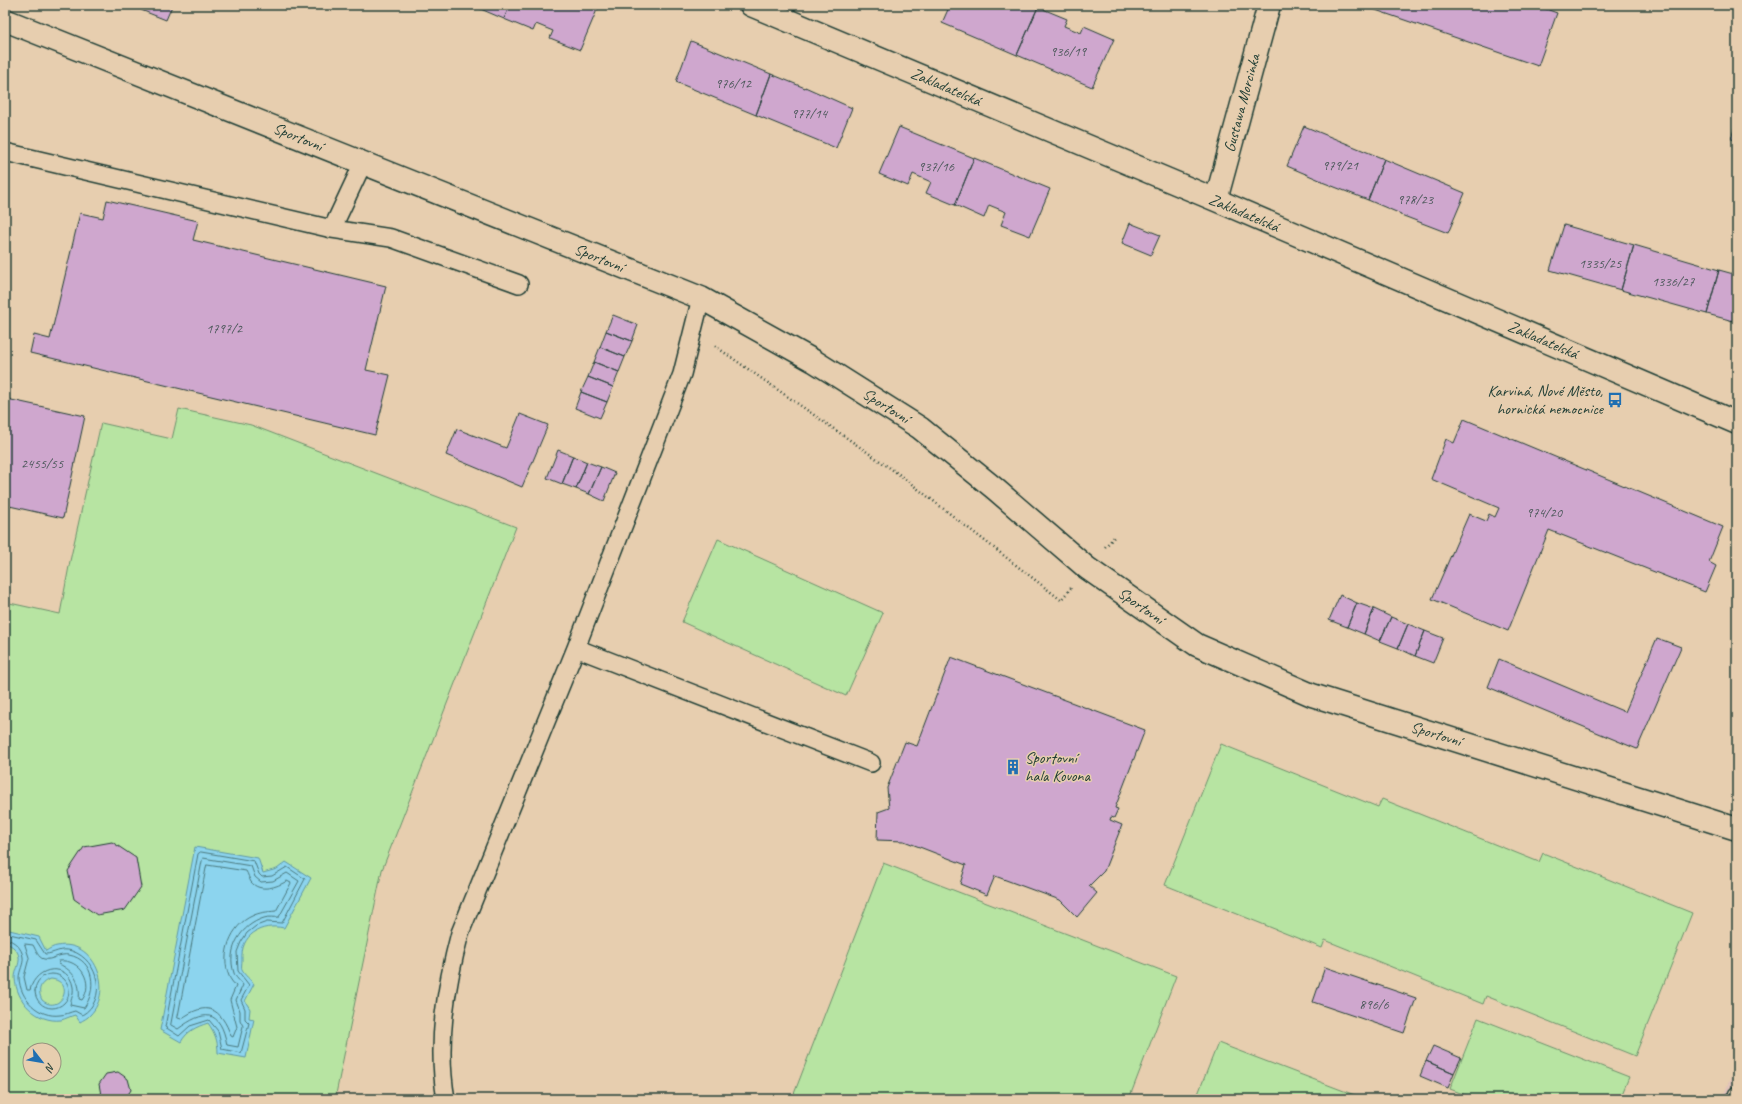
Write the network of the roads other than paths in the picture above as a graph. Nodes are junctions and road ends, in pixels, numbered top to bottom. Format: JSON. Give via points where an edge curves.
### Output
{"nodes":[{"id":1,"x":751,"y":5,"type":"edge"},
{"id":2,"x":1269,"y":5,"type":"edge"},
{"id":3,"x":5,"y":20,"type":"edge"},
{"id":4,"x":5,"y":152,"type":"edge"},
{"id":5,"x":363,"y":163,"type":"junction"},
{"id":6,"x":1216,"y":200,"type":"junction"},
{"id":7,"x":332,"y":229,"type":"junction"},
{"id":8,"x":519,"y":284,"type":"dead end"},
{"id":9,"x":701,"y":298,"type":"junction"},
{"id":10,"x":1737,"y":423,"type":"edge"},
{"id":11,"x":576,"y":648,"type":"junction"},
{"id":12,"x":871,"y":763,"type":"dead end"},
{"id":13,"x":1737,"y":829,"type":"edge"},
{"id":14,"x":1737,"y":1095,"type":"edge"},
{"id":15,"x":446,"y":1099,"type":"edge"},
{"id":16,"x":1736,"y":1099,"type":"edge"}],
"edges":[{"from":1,"to":6,"type":"street","name":"Zakladatelská"},
{"from":2,"to":6,"type":"street","name":"Gustawa Morcinka"},
{"from":3,"to":5,"type":"street","name":"Sportovní"},
{"from":4,"to":7,"type":"lane"},
{"from":5,"to":7,"type":"lane"},
{"from":5,"to":9,"type":"street","name":"Sportovní"},
{"from":6,"to":10,"type":"street","name":"Zakladatelská"},
{"from":7,"to":8,"type":"lane","via":[[391,238]]},
{"from":9,"to":11,"type":"lane","via":[[682,374]]},
{"from":9,"to":13,"type":"street","name":"Sportovní","via":[[814,361],[920,428],[1087,568],[1197,645],[1312,696]]},
{"from":11,"to":12,"type":"lane"},
{"from":11,"to":15,"type":"lane","via":[[460,933],[450,973],[444,1017],[442,1075]]},
{"from":14,"to":16,"type":"lane"}]}
